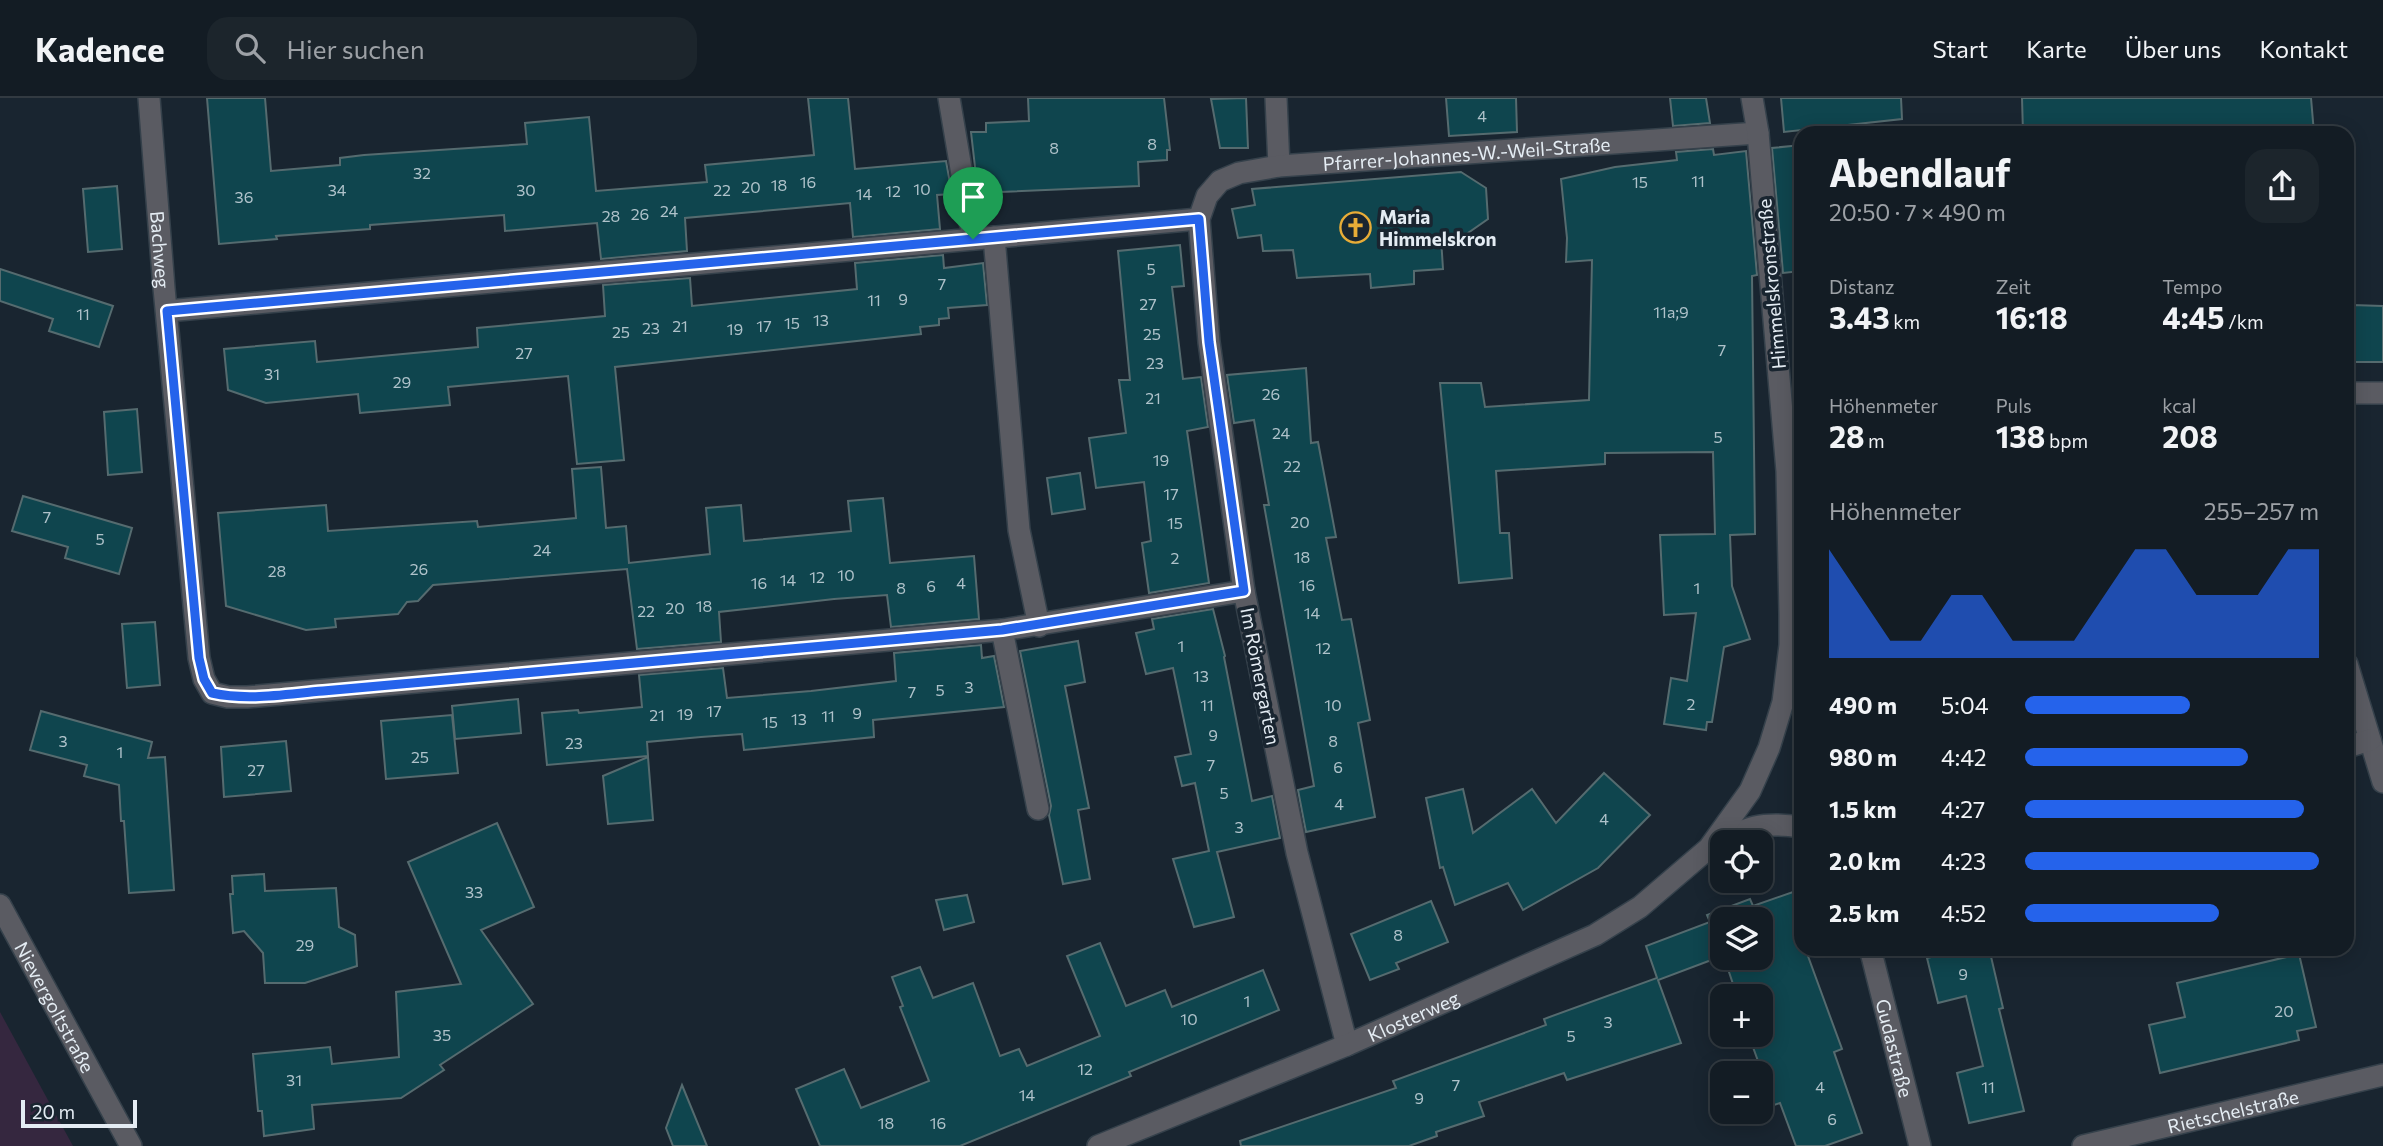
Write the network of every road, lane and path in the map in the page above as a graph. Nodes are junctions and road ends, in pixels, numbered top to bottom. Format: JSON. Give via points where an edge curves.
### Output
{"nodes":[{"id":1,"x":149,"y":98,"type":"edge"},
{"id":2,"x":949,"y":98,"type":"edge"},
{"id":3,"x":1276,"y":98,"type":"edge"},
{"id":4,"x":1752,"y":98,"type":"edge"},
{"id":5,"x":1758,"y":133,"type":"junction"},
{"id":6,"x":1279,"y":166,"type":"junction"},
{"id":7,"x":1199,"y":219,"type":"junction"},
{"id":8,"x":983,"y":238,"type":"junction"},
{"id":9,"x":167,"y":311,"type":"junction"},
{"id":10,"x":2354,"y":393,"type":"edge"},
{"id":11,"x":2383,"y":393,"type":"edge"},
{"id":12,"x":1794,"y":470,"type":"edge"},
{"id":13,"x":1244,"y":591,"type":"junction"},
{"id":14,"x":1039,"y":626,"type":"junction"},
{"id":15,"x":1002,"y":630,"type":"junction"},
{"id":16,"x":2354,"y":687,"type":"edge"},
{"id":17,"x":2370,"y":740,"type":"junction"},
{"id":18,"x":2354,"y":745,"type":"edge"},
{"id":19,"x":2383,"y":782,"type":"edge"},
{"id":20,"x":1038,"y":808,"type":"dead end"},
{"id":21,"x":1794,"y":826,"type":"edge"},
{"id":22,"x":1709,"y":848,"type":"junction"},
{"id":23,"x":0,"y":905,"type":"edge"},
{"id":24,"x":1872,"y":956,"type":"edge"},
{"id":25,"x":1347,"y":1045,"type":"junction"},
{"id":26,"x":2383,"y":1075,"type":"edge"},
{"id":27,"x":131,"y":1146,"type":"edge"},
{"id":28,"x":1098,"y":1146,"type":"edge"},
{"id":29,"x":1920,"y":1146,"type":"edge"},
{"id":30,"x":2083,"y":1146,"type":"edge"}],
"edges":[{"from":1,"to":9,"type":"street","name":"Bachweg"},
{"from":2,"to":8,"type":"street"},
{"from":3,"to":6,"type":"street"},
{"from":4,"to":5,"type":"street","name":"Himmelskronstraße"},
{"from":5,"to":6,"type":"street","name":"Pfarrer-Johannes-W.-Weil-Straße"},
{"from":5,"to":12,"type":"street","name":"Himmelskronstraße"},
{"from":6,"to":7,"type":"street","name":"Pfarrer-Johannes-W.-Weil-Straße","via":[[1220,181],[1207,196]]},
{"from":7,"to":8,"type":"street"},
{"from":7,"to":13,"type":"street","name":"Im Römergarten","via":[[1209,342]]},
{"from":8,"to":9,"type":"street"},
{"from":8,"to":14,"type":"street","via":[[1019,530]]},
{"from":9,"to":15,"type":"street","name":"Bachweg","via":[[199,658],[212,693],[247,697]]},
{"from":10,"to":11,"type":"street"},
{"from":12,"to":22,"type":"street","name":"Klosterweg","via":[[1790,645],[1783,702],[1750,791]]},
{"from":13,"to":14,"type":"street"},
{"from":13,"to":25,"type":"street","name":"Im Römergarten","via":[[1297,853]]},
{"from":14,"to":15,"type":"street"},
{"from":15,"to":20,"type":"street"},
{"from":16,"to":17,"type":"street"},
{"from":17,"to":18,"type":"street"},
{"from":17,"to":19,"type":"street"},
{"from":21,"to":22,"type":"street","name":"Klosterweg","via":[[1774,823],[1745,828]]},
{"from":22,"to":25,"type":"street","name":"Klosterweg","via":[[1640,907],[1595,935]]},
{"from":23,"to":27,"type":"street","name":"Nievergoltstraße"},
{"from":24,"to":29,"type":"street","name":"Gudastraße"},
{"from":25,"to":28,"type":"street","name":"Klosterweg"},
{"from":26,"to":30,"type":"street","name":"Rietschelstraße"}]}
